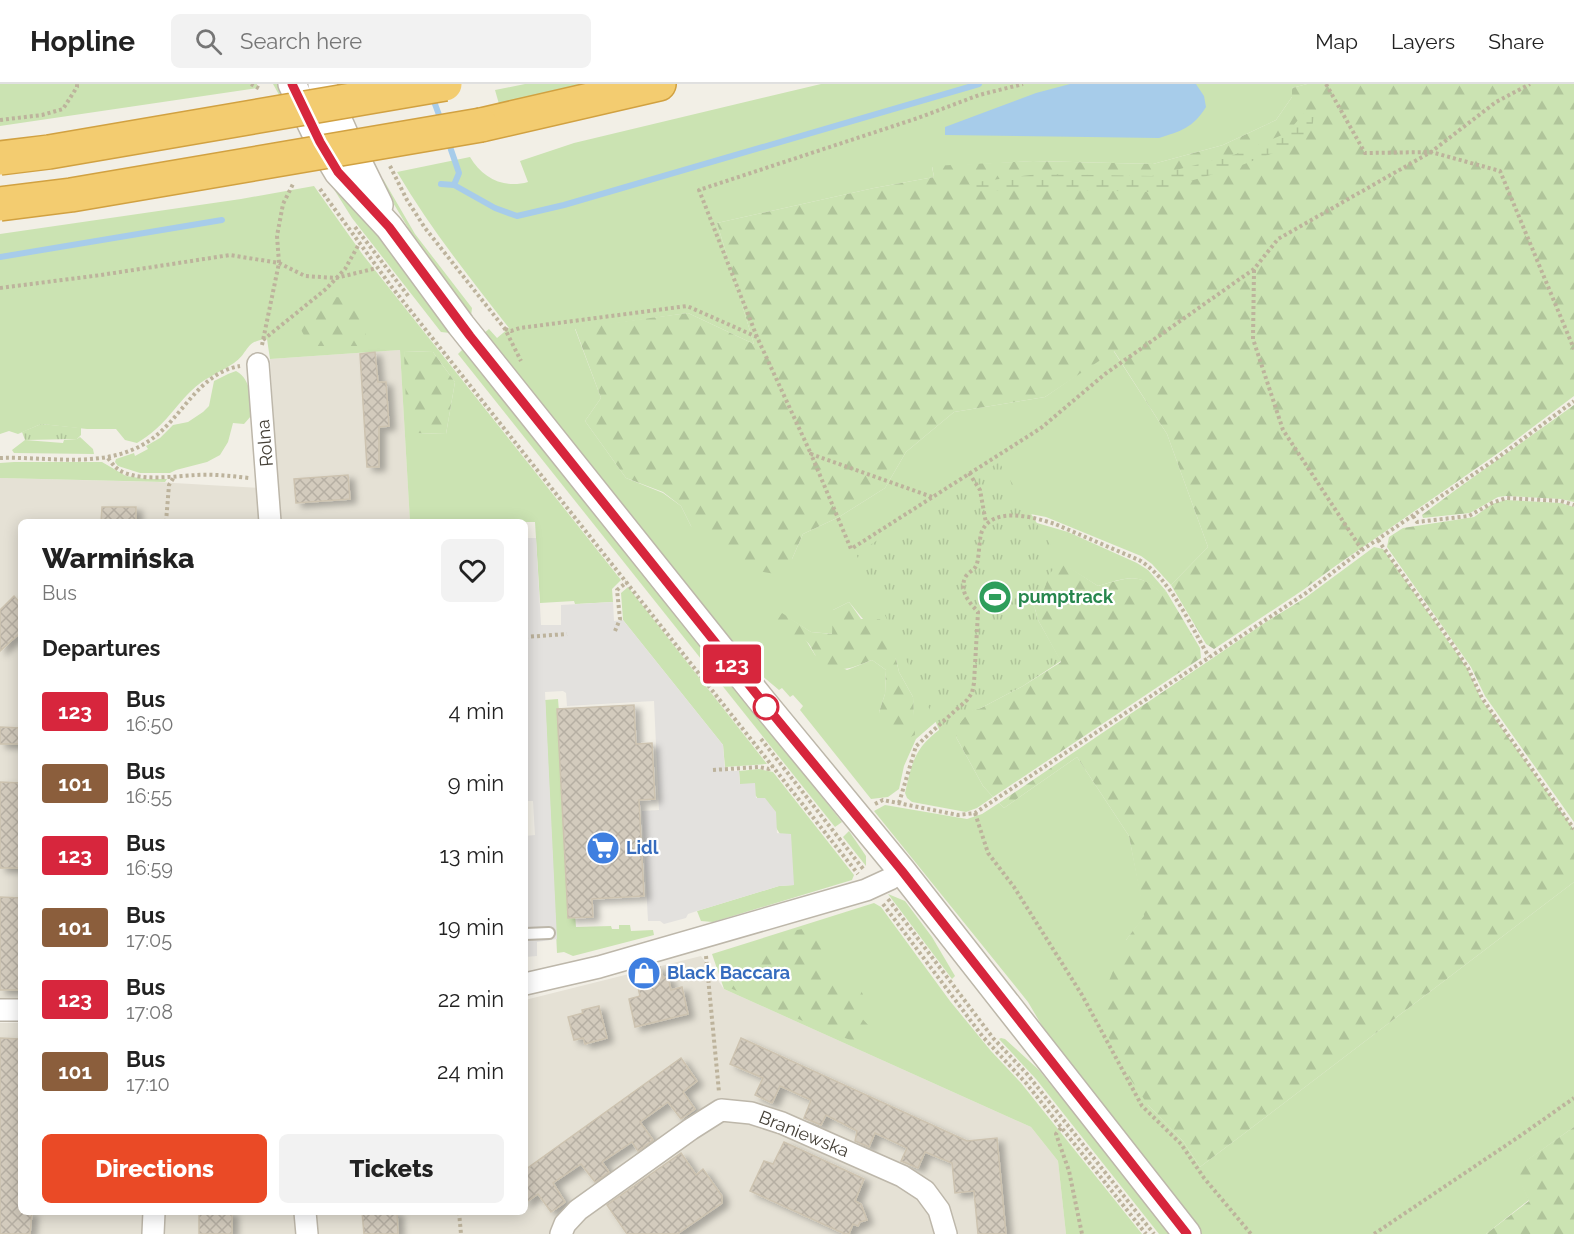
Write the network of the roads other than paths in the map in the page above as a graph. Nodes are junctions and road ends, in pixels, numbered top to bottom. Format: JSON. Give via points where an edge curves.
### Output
{"nodes":[{"id":1,"x":292,"y":84,"type":"edge"},
{"id":2,"x":322,"y":84,"type":"edge"},
{"id":3,"x":445,"y":84,"type":"edge"},
{"id":4,"x":659,"y":84,"type":"edge"},
{"id":5,"x":0,"y":158,"type":"edge"},
{"id":6,"x":0,"y":204,"type":"edge"},
{"id":7,"x":389,"y":227,"type":"junction"},
{"id":8,"x":258,"y":364,"type":"road end"},
{"id":9,"x":270,"y":519,"type":"edge"},
{"id":10,"x":902,"y":871,"type":"junction"},
{"id":11,"x":549,"y":933,"type":"dead end"},
{"id":12,"x":528,"y":934,"type":"edge"},
{"id":13,"x":528,"y":983,"type":"edge"},
{"id":14,"x":0,"y":1010,"type":"edge"},
{"id":15,"x":18,"y":1010,"type":"edge"},
{"id":16,"x":154,"y":1215,"type":"edge"},
{"id":17,"x":305,"y":1215,"type":"edge"},
{"id":18,"x":153,"y":1234,"type":"edge"},
{"id":19,"x":307,"y":1234,"type":"edge"},
{"id":20,"x":561,"y":1234,"type":"edge"},
{"id":21,"x":946,"y":1234,"type":"edge"},
{"id":22,"x":1187,"y":1234,"type":"edge"}],
"edges":[{"from":1,"to":7,"type":"street","via":[[338,172]]},
{"from":2,"to":7,"type":"street"},
{"from":3,"to":5,"type":"highway","bridge":true},
{"from":4,"to":6,"type":"highway","bridge":true,"via":[[481,125]]},
{"from":7,"to":10,"type":"street","via":[[461,325]]},
{"from":8,"to":9,"type":"street","name":"Rolna"},
{"from":10,"to":13,"type":"street","via":[[866,890],[600,967]]},
{"from":10,"to":22,"type":"street"},
{"from":11,"to":12,"type":"lane"},
{"from":14,"to":15,"type":"street"},
{"from":16,"to":18,"type":"street"},
{"from":17,"to":19,"type":"street"},
{"from":20,"to":21,"type":"street","name":"Braniewska","via":[[578,1210],[721,1110],[751,1113],[782,1123],[902,1176],[925,1191],[939,1209]]}]}
